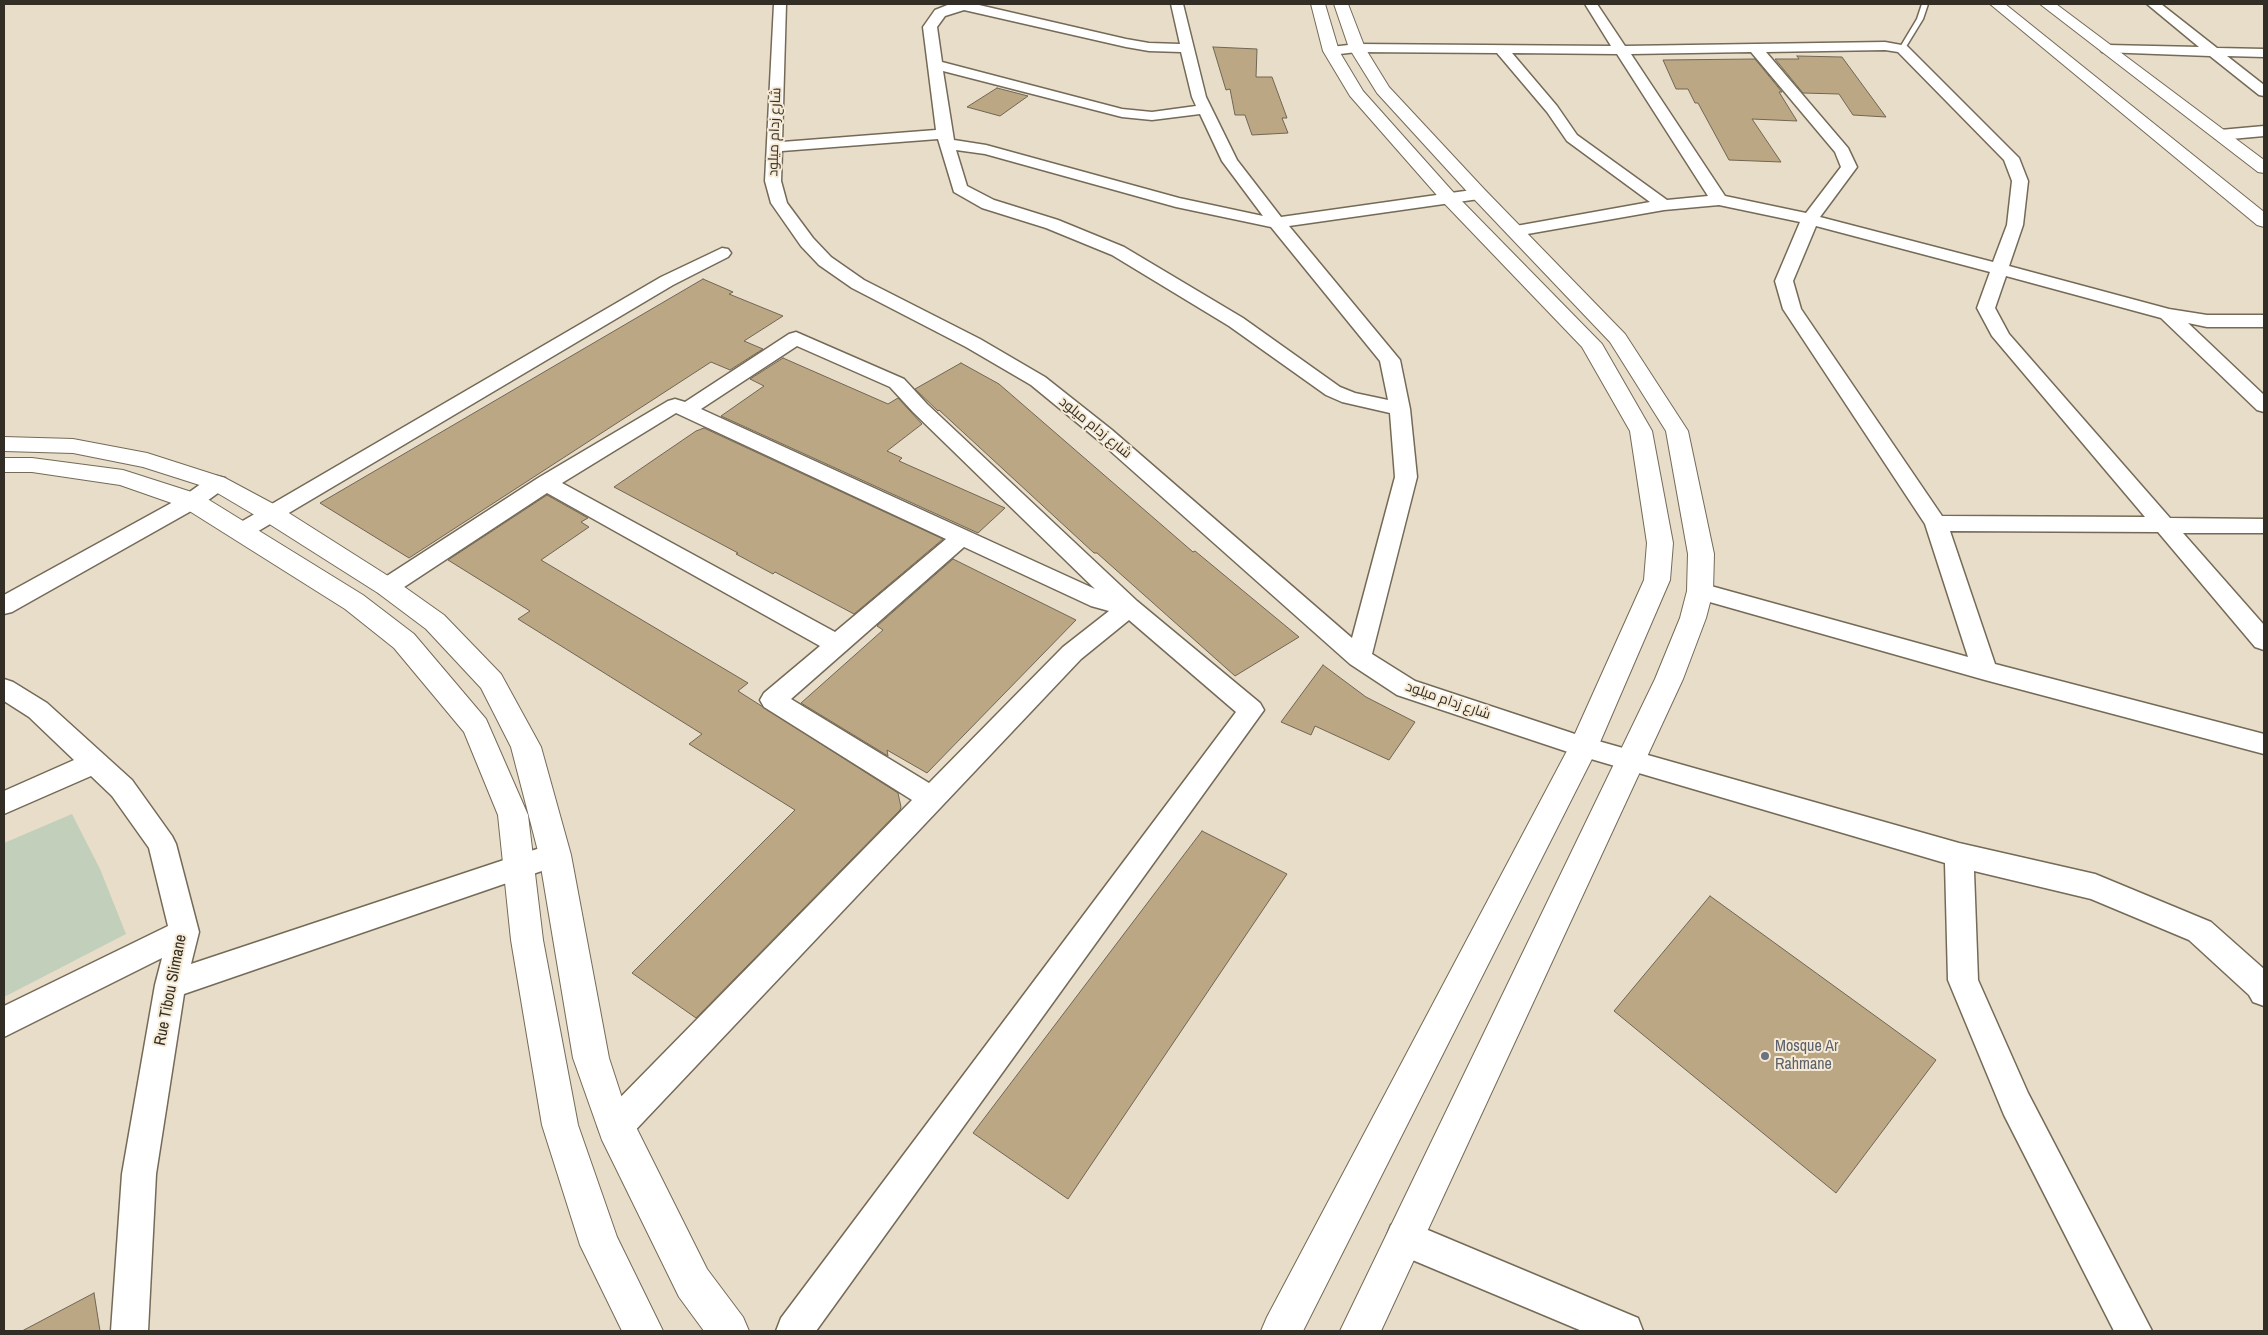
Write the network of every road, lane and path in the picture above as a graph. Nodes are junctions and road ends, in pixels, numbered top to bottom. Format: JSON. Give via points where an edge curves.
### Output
{"nodes":[{"id":1,"x":780,"y":4,"type":"edge"},
{"id":2,"x":1177,"y":4,"type":"edge"},
{"id":3,"x":1318,"y":4,"type":"edge"},
{"id":4,"x":1340,"y":4,"type":"edge"},
{"id":5,"x":1591,"y":4,"type":"edge"},
{"id":6,"x":1925,"y":4,"type":"edge"},
{"id":7,"x":1997,"y":4,"type":"edge"},
{"id":8,"x":2047,"y":4,"type":"edge"},
{"id":9,"x":2153,"y":4,"type":"edge"},
{"id":10,"x":966,"y":5,"type":"edge"},
{"id":11,"x":1188,"y":48,"type":"junction"},
{"id":12,"x":1358,"y":48,"type":"junction"},
{"id":13,"x":1902,"y":48,"type":"junction"},
{"id":14,"x":1756,"y":49,"type":"junction"},
{"id":15,"x":1502,"y":50,"type":"junction"},
{"id":16,"x":1623,"y":50,"type":"junction"},
{"id":17,"x":2107,"y":50,"type":"junction"},
{"id":18,"x":1331,"y":51,"type":"junction"},
{"id":19,"x":2214,"y":52,"type":"junction"},
{"id":20,"x":2264,"y":54,"type":"edge"},
{"id":21,"x":936,"y":65,"type":"junction"},
{"id":22,"x":2264,"y":92,"type":"edge"},
{"id":23,"x":1205,"y":109,"type":"junction"},
{"id":24,"x":2264,"y":132,"type":"edge"},
{"id":25,"x":2220,"y":135,"type":"junction"},
{"id":26,"x":946,"y":139,"type":"junction"},
{"id":27,"x":775,"y":147,"type":"junction"},
{"id":28,"x":2264,"y":168,"type":"edge"},
{"id":29,"x":1479,"y":194,"type":"junction"},
{"id":30,"x":1448,"y":198,"type":"junction"},
{"id":31,"x":1719,"y":200,"type":"junction"},
{"id":32,"x":1664,"y":205,"type":"junction"},
{"id":33,"x":1810,"y":219,"type":"junction"},
{"id":34,"x":2264,"y":221,"type":"edge"},
{"id":35,"x":1277,"y":223,"type":"junction"},
{"id":36,"x":1516,"y":231,"type":"junction"},
{"id":37,"x":722,"y":253,"type":"dead end"},
{"id":38,"x":1998,"y":270,"type":"junction"},
{"id":39,"x":2168,"y":314,"type":"junction"},
{"id":40,"x":2264,"y":321,"type":"edge"},
{"id":41,"x":2264,"y":406,"type":"edge"},
{"id":42,"x":1400,"y":409,"type":"junction"},
{"id":43,"x":686,"y":410,"type":"junction"},
{"id":44,"x":4,"y":444,"type":"edge"},
{"id":45,"x":4,"y":465,"type":"edge"},
{"id":46,"x":217,"y":483,"type":"junction"},
{"id":47,"x":546,"y":484,"type":"junction"},
{"id":48,"x":192,"y":501,"type":"junction"},
{"id":49,"x":272,"y":514,"type":"junction"},
{"id":50,"x":1936,"y":523,"type":"junction"},
{"id":51,"x":2164,"y":526,"type":"junction"},
{"id":52,"x":2264,"y":526,"type":"edge"},
{"id":53,"x":242,"y":531,"type":"junction"},
{"id":54,"x":962,"y":537,"type":"junction"},
{"id":55,"x":387,"y":588,"type":"junction"},
{"id":56,"x":1700,"y":591,"type":"junction"},
{"id":57,"x":4,"y":606,"type":"edge"},
{"id":58,"x":1129,"y":607,"type":"junction"},
{"id":59,"x":2264,"y":641,"type":"edge"},
{"id":60,"x":838,"y":645,"type":"junction"},
{"id":61,"x":1360,"y":658,"type":"junction"},
{"id":62,"x":1985,"y":672,"type":"junction"},
{"id":63,"x":4,"y":689,"type":"edge"},
{"id":64,"x":2264,"y":744,"type":"edge"},
{"id":65,"x":1583,"y":747,"type":"junction"},
{"id":66,"x":1631,"y":760,"type":"junction"},
{"id":67,"x":93,"y":762,"type":"junction"},
{"id":68,"x":932,"y":799,"type":"junction"},
{"id":69,"x":4,"y":803,"type":"edge"},
{"id":70,"x":555,"y":855,"type":"junction"},
{"id":71,"x":1959,"y":856,"type":"junction"},
{"id":72,"x":519,"y":868,"type":"junction"},
{"id":73,"x":184,"y":932,"type":"junction"},
{"id":74,"x":170,"y":985,"type":"junction"},
{"id":75,"x":2264,"y":992,"type":"edge"},
{"id":76,"x":4,"y":1022,"type":"edge"},
{"id":77,"x":615,"y":1127,"type":"junction"},
{"id":78,"x":1404,"y":1238,"type":"junction"},
{"id":79,"x":130,"y":1331,"type":"edge"},
{"id":80,"x":643,"y":1331,"type":"edge"},
{"id":81,"x":729,"y":1331,"type":"edge"},
{"id":82,"x":794,"y":1331,"type":"edge"},
{"id":83,"x":1281,"y":1331,"type":"edge"},
{"id":84,"x":1360,"y":1331,"type":"edge"},
{"id":85,"x":1625,"y":1331,"type":"edge"},
{"id":86,"x":2134,"y":1331,"type":"edge"}],
"edges":[{"from":1,"to":27,"type":"street","name":"شارع زدام ميلود"},
{"from":2,"to":11,"type":"street"},
{"from":3,"to":18,"type":"main road"},
{"from":4,"to":12,"type":"main road"},
{"from":5,"to":16,"type":"street"},
{"from":6,"to":13,"type":"lane","via":[[1920,19]]},
{"from":7,"to":34,"type":"main road"},
{"from":8,"to":17,"type":"main road"},
{"from":9,"to":19,"type":"street"},
{"from":10,"to":11,"type":"street","via":[[1126,43]]},
{"from":10,"to":21,"type":"street","via":[[946,10],[931,24]]},
{"from":11,"to":23,"type":"street","via":[[1199,97]]},
{"from":12,"to":15,"type":"street"},
{"from":12,"to":18,"type":"street"},
{"from":12,"to":29,"type":"main road","via":[[1382,90]]},
{"from":13,"to":14,"type":"street"},
{"from":13,"to":38,"type":"street","via":[[2011,158],[2020,181],[2015,225]]},
{"from":14,"to":16,"type":"street"},
{"from":14,"to":33,"type":"street","via":[[1842,151],[1849,167]]},
{"from":15,"to":16,"type":"street"},
{"from":15,"to":32,"type":"street","via":[[1572,138]]},
{"from":16,"to":31,"type":"street"},
{"from":17,"to":19,"type":"street"},
{"from":17,"to":25,"type":"main road"},
{"from":18,"to":30,"type":"main road","via":[[1356,93]]},
{"from":19,"to":20,"type":"street"},
{"from":19,"to":22,"type":"street"},
{"from":21,"to":23,"type":"street","via":[[1122,113],[1152,116]]},
{"from":21,"to":26,"type":"street"},
{"from":23,"to":35,"type":"street","via":[[1230,162]]},
{"from":24,"to":25,"type":"street"},
{"from":25,"to":28,"type":"main road"},
{"from":26,"to":27,"type":"street"},
{"from":26,"to":35,"type":"street","via":[[1176,202]]},
{"from":26,"to":42,"type":"street","via":[[957,182],[968,195],[1118,251],[1236,322],[1332,391]]},
{"from":27,"to":61,"type":"street","name":"شارع زدام ميلود","via":[[773,182],[779,203],[825,261],[858,284],[1038,381],[1106,434]]},
{"from":29,"to":30,"type":"street"},
{"from":29,"to":36,"type":"main road"},
{"from":30,"to":35,"type":"street"},
{"from":30,"to":65,"type":"main road","via":[[1591,344],[1641,431],[1660,543],[1657,580]]},
{"from":31,"to":32,"type":"street"},
{"from":31,"to":33,"type":"street"},
{"from":32,"to":36,"type":"street"},
{"from":33,"to":38,"type":"street"},
{"from":33,"to":50,"type":"street","via":[[1784,281],[1792,309]]},
{"from":35,"to":42,"type":"street","via":[[1390,360]]},
{"from":36,"to":56,"type":"main road","via":[[1618,338],[1677,431],[1701,554]]},
{"from":37,"to":49,"type":"street","via":[[658,286]]},
{"from":38,"to":39,"type":"street"},
{"from":38,"to":51,"type":"street","via":[[1986,308],[2000,336]]},
{"from":39,"to":40,"type":"street","via":[[2208,320]]},
{"from":39,"to":41,"type":"street"},
{"from":42,"to":61,"type":"street","via":[[1406,477]]},
{"from":43,"to":47,"type":"street","via":[[674,405]]},
{"from":43,"to":54,"type":"street"},
{"from":43,"to":58,"type":"street","via":[[796,338],[898,383],[920,408]]},
{"from":44,"to":46,"type":"main road","via":[[73,446],[147,460]]},
{"from":45,"to":48,"type":"main road","via":[[32,465],[123,478]]},
{"from":46,"to":48,"type":"street"},
{"from":46,"to":49,"type":"main road"},
{"from":47,"to":55,"type":"street"},
{"from":47,"to":60,"type":"street"},
{"from":48,"to":53,"type":"main road"},
{"from":48,"to":57,"type":"street"},
{"from":49,"to":53,"type":"street"},
{"from":49,"to":55,"type":"main road"},
{"from":50,"to":51,"type":"street"},
{"from":50,"to":62,"type":"street"},
{"from":51,"to":52,"type":"street"},
{"from":51,"to":59,"type":"street"},
{"from":53,"to":72,"type":"main road","via":[[354,602],[404,641],[476,727],[513,815]]},
{"from":54,"to":58,"type":"street","via":[[1099,600]]},
{"from":54,"to":60,"type":"street"},
{"from":55,"to":70,"type":"main road","via":[[435,622],[491,681],[526,747]]},
{"from":56,"to":62,"type":"street"},
{"from":56,"to":66,"type":"main road","via":[[1669,679]]},
{"from":58,"to":68,"type":"street","via":[[1072,653]]},
{"from":58,"to":82,"type":"street","via":[[1251,710]]},
{"from":60,"to":68,"type":"street","via":[[773,700]]},
{"from":61,"to":65,"type":"street","name":"شارع زدام ميلود","via":[[1406,688]]},
{"from":62,"to":64,"type":"street"},
{"from":63,"to":67,"type":"street","name":"Rue Tibou Slimane","via":[[38,710]]},
{"from":65,"to":66,"type":"street","name":"شارع زدام ميلود"},
{"from":65,"to":83,"type":"main road"},
{"from":66,"to":71,"type":"street","name":"شارع زدام ميلود"},
{"from":66,"to":78,"type":"main road"},
{"from":67,"to":69,"type":"street"},
{"from":67,"to":73,"type":"street","name":"Rue Tibou Slimane","via":[[122,788],[162,844]]},
{"from":68,"to":77,"type":"street"},
{"from":70,"to":72,"type":"street"},
{"from":70,"to":77,"type":"main road","via":[[592,1058]]},
{"from":71,"to":75,"type":"street","name":"شارع زدام ميلود","via":[[2094,887],[2200,931]]},
{"from":71,"to":86,"type":"street","via":[[1963,980],[2016,1104]]},
{"from":72,"to":74,"type":"street"},
{"from":72,"to":80,"type":"main road","via":[[527,940],[560,1125],[600,1245]]},
{"from":73,"to":74,"type":"street","name":"Rue Tibou Slimane"},
{"from":73,"to":76,"type":"street"},
{"from":74,"to":79,"type":"street","name":"Rue Tibou Slimane","via":[[139,1174]]},
{"from":77,"to":81,"type":"main road","via":[[693,1283]]},
{"from":78,"to":84,"type":"main road"},
{"from":78,"to":85,"type":"street"}]}
